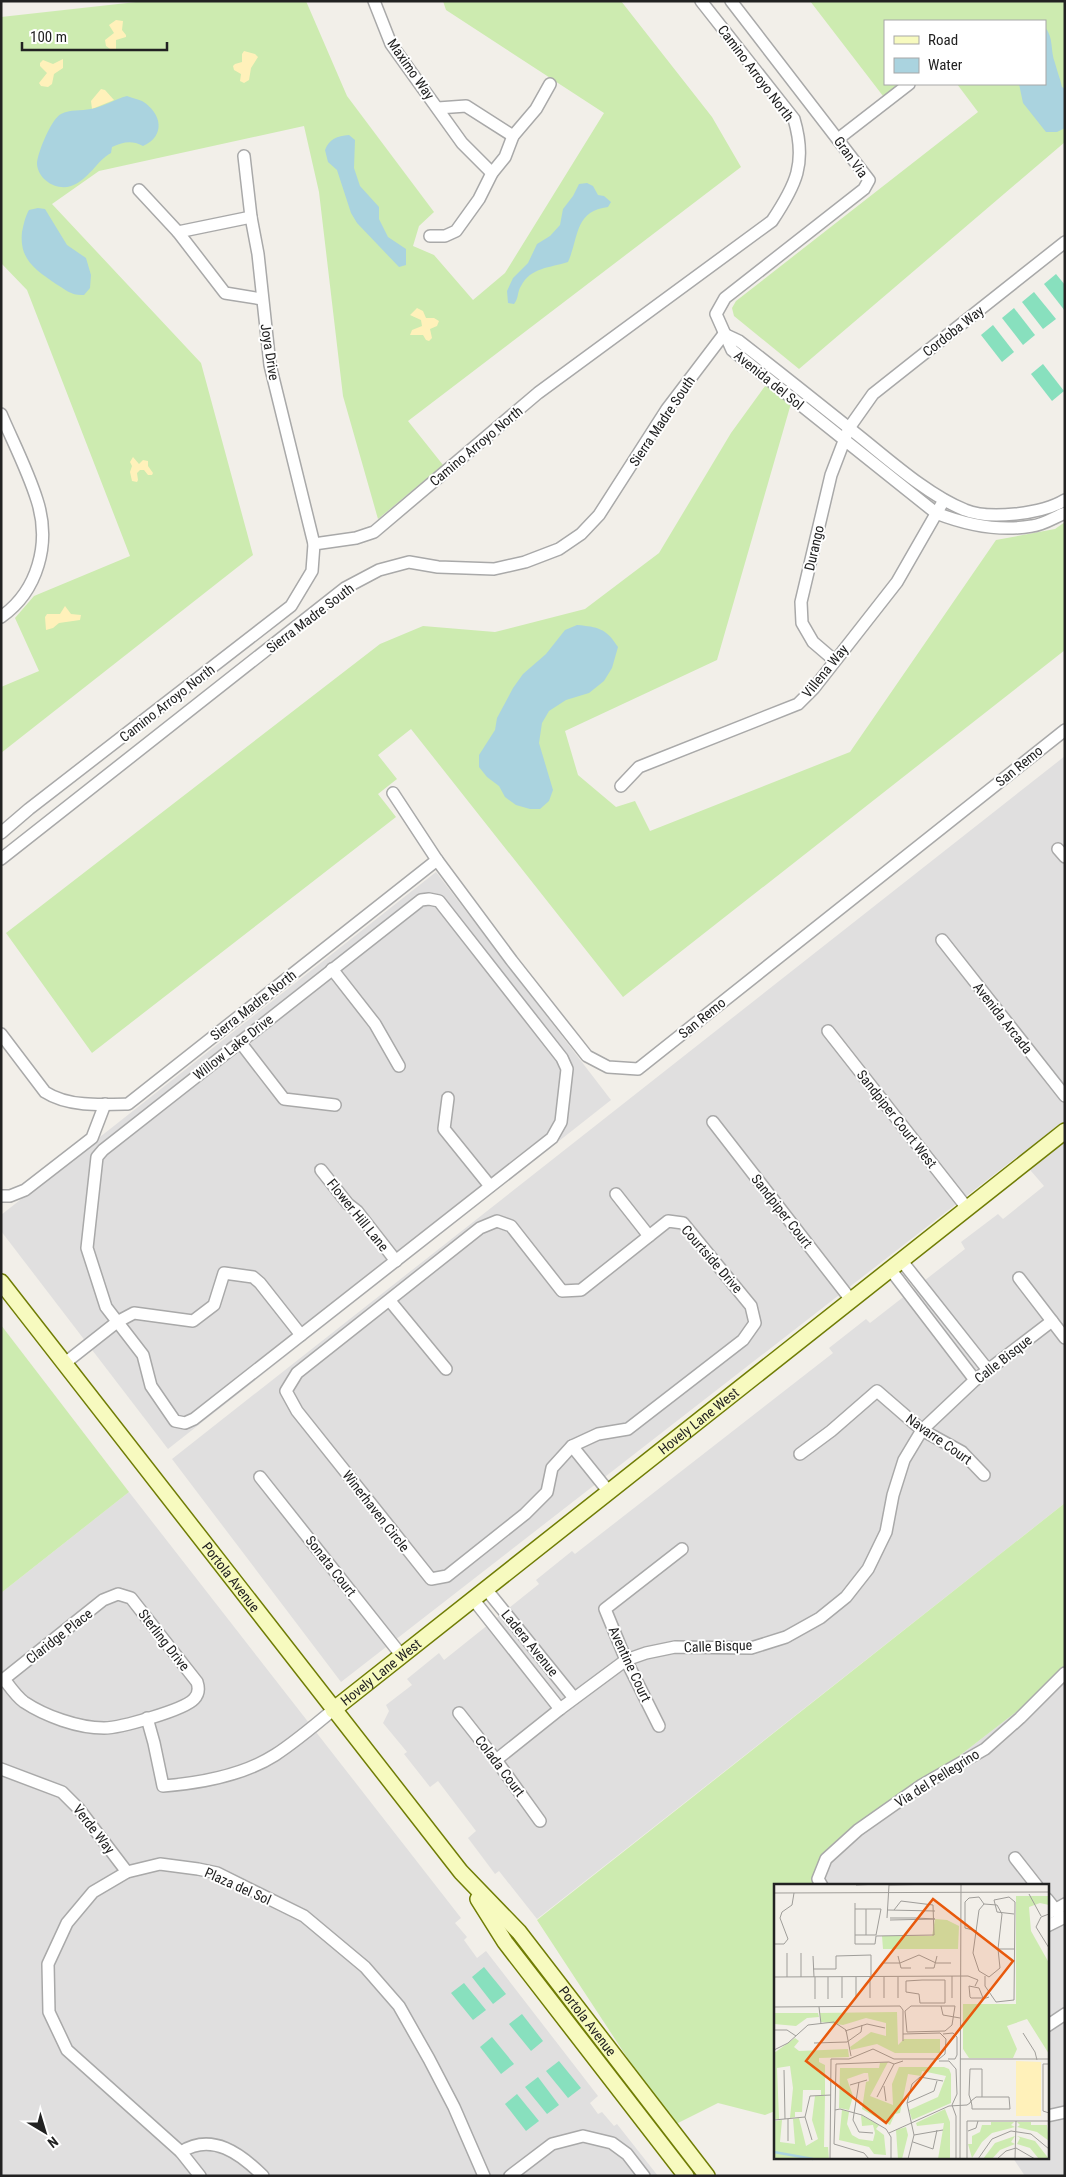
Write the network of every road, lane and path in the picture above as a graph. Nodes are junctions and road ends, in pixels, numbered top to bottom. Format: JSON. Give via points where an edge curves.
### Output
{"nodes":[{"id":1,"x":374,"y":1,"type":"edge"},
{"id":2,"x":701,"y":1,"type":"edge"},
{"id":3,"x":731,"y":1,"type":"edge"},
{"id":4,"x":550,"y":84,"type":"dead end"},
{"id":5,"x":908,"y":85,"type":"edge"},
{"id":6,"x":438,"y":108,"type":"junction"},
{"id":7,"x":513,"y":136,"type":"junction"},
{"id":8,"x":838,"y":139,"type":"junction"},
{"id":9,"x":244,"y":156,"type":"dead end"},
{"id":10,"x":492,"y":173,"type":"junction"},
{"id":11,"x":138,"y":190,"type":"dead end"},
{"id":12,"x":251,"y":217,"type":"junction"},
{"id":13,"x":178,"y":232,"type":"junction"},
{"id":14,"x":430,"y":236,"type":"dead end"},
{"id":15,"x":1065,"y":242,"type":"edge"},
{"id":16,"x":262,"y":299,"type":"junction"},
{"id":17,"x":724,"y":334,"type":"junction"},
{"id":18,"x":1,"y":414,"type":"edge"},
{"id":19,"x":849,"y":428,"type":"junction"},
{"id":20,"x":843,"y":440,"type":"junction"},
{"id":21,"x":944,"y":500,"type":"junction"},
{"id":22,"x":1065,"y":500,"type":"edge"},
{"id":23,"x":936,"y":512,"type":"junction"},
{"id":24,"x":1065,"y":512,"type":"edge"},
{"id":25,"x":314,"y":544,"type":"junction"},
{"id":26,"x":1,"y":617,"type":"edge"},
{"id":27,"x":834,"y":660,"type":"junction"},
{"id":28,"x":1065,"y":730,"type":"edge"},
{"id":29,"x":621,"y":786,"type":"dead end"},
{"id":30,"x":393,"y":793,"type":"dead end"},
{"id":31,"x":1,"y":833,"type":"edge"},
{"id":32,"x":1,"y":859,"type":"edge"},
{"id":33,"x":436,"y":860,"type":"junction"},
{"id":34,"x":942,"y":940,"type":"dead end"},
{"id":35,"x":332,"y":969,"type":"junction"},
{"id":36,"x":828,"y":1031,"type":"dead end"},
{"id":37,"x":1,"y":1034,"type":"edge"},
{"id":38,"x":240,"y":1042,"type":"junction"},
{"id":39,"x":399,"y":1066,"type":"dead end"},
{"id":40,"x":1065,"y":1096,"type":"edge"},
{"id":41,"x":448,"y":1098,"type":"dead end"},
{"id":42,"x":105,"y":1104,"type":"junction"},
{"id":43,"x":335,"y":1105,"type":"dead end"},
{"id":44,"x":712,"y":1122,"type":"dead end"},
{"id":45,"x":1065,"y":1131,"type":"edge"},
{"id":46,"x":321,"y":1170,"type":"dead end"},
{"id":47,"x":490,"y":1186,"type":"junction"},
{"id":48,"x":616,"y":1194,"type":"dead end"},
{"id":49,"x":1,"y":1196,"type":"edge"},
{"id":50,"x":967,"y":1208,"type":"junction"},
{"id":51,"x":650,"y":1236,"type":"junction"},
{"id":52,"x":396,"y":1261,"type":"junction"},
{"id":53,"x":896,"y":1264,"type":"junction"},
{"id":54,"x":1019,"y":1278,"type":"dead end"},
{"id":55,"x":1,"y":1282,"type":"edge"},
{"id":56,"x":851,"y":1300,"type":"junction"},
{"id":57,"x":390,"y":1301,"type":"junction"},
{"id":58,"x":1052,"y":1321,"type":"junction"},
{"id":59,"x":117,"y":1322,"type":"junction"},
{"id":60,"x":958,"y":1332,"type":"junction"},
{"id":61,"x":301,"y":1335,"type":"junction"},
{"id":62,"x":1065,"y":1338,"type":"edge"},
{"id":63,"x":946,"y":1342,"type":"junction"},
{"id":64,"x":65,"y":1363,"type":"junction"},
{"id":65,"x":446,"y":1369,"type":"dead end"},
{"id":66,"x":988,"y":1370,"type":"junction"},
{"id":67,"x":975,"y":1380,"type":"junction"},
{"id":68,"x":922,"y":1430,"type":"junction"},
{"id":69,"x":572,"y":1446,"type":"junction"},
{"id":70,"x":800,"y":1454,"type":"dead end"},
{"id":71,"x":984,"y":1475,"type":"dead end"},
{"id":72,"x":260,"y":1477,"type":"dead end"},
{"id":73,"x":609,"y":1492,"type":"junction"},
{"id":74,"x":682,"y":1549,"type":"dead end"},
{"id":75,"x":486,"y":1589,"type":"junction"},
{"id":76,"x":118,"y":1594,"type":"joint"},
{"id":77,"x":473,"y":1599,"type":"junction"},
{"id":78,"x":402,"y":1656,"type":"junction"},
{"id":79,"x":544,"y":1660,"type":"junction"},
{"id":80,"x":626,"y":1660,"type":"junction"},
{"id":81,"x":531,"y":1672,"type":"junction"},
{"id":82,"x":1065,"y":1673,"type":"edge"},
{"id":83,"x":3,"y":1680,"type":"edge"},
{"id":84,"x":574,"y":1698,"type":"junction"},
{"id":85,"x":560,"y":1709,"type":"junction"},
{"id":86,"x":333,"y":1710,"type":"junction"},
{"id":87,"x":459,"y":1713,"type":"dead end"},
{"id":88,"x":147,"y":1718,"type":"junction"},
{"id":89,"x":659,"y":1726,"type":"dead end"},
{"id":90,"x":496,"y":1760,"type":"junction"},
{"id":91,"x":1,"y":1769,"type":"edge"},
{"id":92,"x":540,"y":1821,"type":"dead end"},
{"id":93,"x":1015,"y":1858,"type":"dead end"},
{"id":94,"x":127,"y":1872,"type":"junction"},
{"id":95,"x":461,"y":1872,"type":"junction"},
{"id":96,"x":821,"y":1884,"type":"edge"},
{"id":97,"x":1035,"y":1884,"type":"edge"},
{"id":98,"x":1048,"y":1900,"type":"edge"},
{"id":99,"x":1059,"y":1912,"type":"edge"},
{"id":100,"x":1048,"y":1925,"type":"edge"},
{"id":101,"x":1065,"y":2014,"type":"edge"},
{"id":102,"x":1048,"y":2025,"type":"edge"},
{"id":103,"x":609,"y":2075,"type":"junction"},
{"id":104,"x":1065,"y":2112,"type":"edge"},
{"id":105,"x":1048,"y":2116,"type":"edge"},
{"id":106,"x":669,"y":2128,"type":"junction"},
{"id":107,"x":180,"y":2152,"type":"junction"},
{"id":108,"x":261,"y":2175,"type":"edge"},
{"id":109,"x":200,"y":2176,"type":"edge"},
{"id":110,"x":484,"y":2176,"type":"edge"},
{"id":111,"x":510,"y":2176,"type":"edge"},
{"id":112,"x":644,"y":2176,"type":"edge"},
{"id":113,"x":686,"y":2176,"type":"edge"},
{"id":114,"x":707,"y":2176,"type":"edge"}],
"edges":[{"from":1,"to":6,"type":"street","name":"Maximo Way","via":[[391,44]]},
{"from":2,"to":25,"type":"street","name":"Camino Arroyo North","via":[[794,119],[799,137],[798,167],[791,193],[772,221],[538,393],[374,532]]},
{"from":3,"to":8,"type":"street","name":"Gran Via"},
{"from":4,"to":7,"type":"street","via":[[536,109]]},
{"from":5,"to":8,"type":"street"},
{"from":6,"to":7,"type":"street","name":"Maximo Way","via":[[466,106]]},
{"from":6,"to":10,"type":"street","name":"Maximo Way","via":[[462,143]]},
{"from":7,"to":10,"type":"street","via":[[505,157]]},
{"from":8,"to":17,"type":"street","name":"Gran Via","via":[[869,180],[864,189],[725,298],[716,314]]},
{"from":9,"to":12,"type":"street","name":"Joya Drive"},
{"from":10,"to":14,"type":"street","via":[[479,199],[456,231],[445,236]]},
{"from":11,"to":13,"type":"street"},
{"from":12,"to":13,"type":"street"},
{"from":12,"to":16,"type":"street","name":"Joya Drive"},
{"from":13,"to":16,"type":"street","via":[[225,292]]},
{"from":15,"to":19,"type":"street","name":"Cordoba Way","via":[[873,394]]},
{"from":16,"to":25,"type":"street","name":"Joya Drive","via":[[270,365]]},
{"from":17,"to":19,"type":"street","name":"Avenida del Sol","via":[[739,342]]},
{"from":17,"to":20,"type":"street","name":"Avenida del Sol","via":[[732,350]]},
{"from":17,"to":32,"type":"street","name":"Sierra Madre South","via":[[667,409],[599,515],[581,534],[559,549],[518,564],[494,569],[409,562],[379,570],[346,588]]},
{"from":18,"to":26,"type":"street","via":[[38,501],[42,530],[41,558],[31,586],[13,609]]},
{"from":19,"to":20,"type":"street","name":"Durango"},
{"from":19,"to":21,"type":"street","name":"Avenida del Sol"},
{"from":20,"to":23,"type":"street","name":"Avenida del Sol"},
{"from":20,"to":27,"type":"street","name":"Durango","via":[[831,475],[801,602],[802,623],[812,642]]},
{"from":21,"to":22,"type":"street","name":"Avenida del Sol","via":[[967,511],[996,514],[1027,513]]},
{"from":21,"to":23,"type":"street","name":"Villena Way"},
{"from":23,"to":24,"type":"street","name":"Avenida del Sol","via":[[955,520],[998,529],[1034,526]]},
{"from":23,"to":27,"type":"street","name":"Villena Way","via":[[897,582]]},
{"from":25,"to":31,"type":"street","name":"Camino Arroyo North","via":[[312,571],[291,606]]},
{"from":27,"to":29,"type":"street","name":"Villena Way","via":[[798,704],[639,767]]},
{"from":28,"to":33,"type":"street","name":"San Remo","via":[[638,1069],[608,1067],[587,1056]]},
{"from":30,"to":33,"type":"street","name":"San Remo"},
{"from":33,"to":42,"type":"street","name":"Sierra Madre North","via":[[128,1104]]},
{"from":34,"to":40,"type":"street","name":"Avenida Arcada"},
{"from":35,"to":38,"type":"street","name":"Willow Lake Drive"},
{"from":35,"to":39,"type":"street","via":[[375,1024]]},
{"from":35,"to":47,"type":"street","name":"Willow Lake Drive","via":[[421,900],[439,901],[562,1058],[567,1069],[561,1122],[557,1131]]},
{"from":36,"to":50,"type":"street","name":"Sandpiper Court West"},
{"from":37,"to":42,"type":"street","name":"Sierra Madre North","via":[[45,1092],[68,1102]]},
{"from":38,"to":43,"type":"street","via":[[284,1099]]},
{"from":38,"to":59,"type":"street","name":"Willow Lake Drive","via":[[97,1157],[87,1248],[106,1307]]},
{"from":41,"to":47,"type":"street","via":[[444,1129]]},
{"from":42,"to":49,"type":"street","via":[[92,1138],[25,1190]]},
{"from":44,"to":56,"type":"street","name":"Sandpiper Court"},
{"from":45,"to":50,"type":"main road","name":"Hovely Lane West"},
{"from":46,"to":52,"type":"street","name":"Flower Hill Lane"},
{"from":47,"to":52,"type":"street","name":"Willow Lake Drive"},
{"from":48,"to":51,"type":"street"},
{"from":50,"to":53,"type":"main road","name":"Hovely Lane West"},
{"from":51,"to":57,"type":"street","name":"Courtside Drive","via":[[581,1290],[562,1291],[510,1226],[497,1221],[480,1228]]},
{"from":51,"to":69,"type":"street","name":"Courtside Drive","via":[[668,1221],[683,1223],[751,1306],[755,1322],[743,1340],[628,1429],[598,1434]]},
{"from":52,"to":61,"type":"street","name":"Willow Lake Drive"},
{"from":53,"to":56,"type":"main road","name":"Hovely Lane West"},
{"from":53,"to":60,"type":"street"},
{"from":53,"to":63,"type":"street"},
{"from":54,"to":58,"type":"street"},
{"from":55,"to":64,"type":"main road","name":"Portola Avenue"},
{"from":56,"to":73,"type":"main road","name":"Hovely Lane West"},
{"from":57,"to":65,"type":"street"},
{"from":57,"to":69,"type":"street","name":"Winerhaven Circle","via":[[297,1372],[286,1391],[297,1410],[431,1579],[447,1576],[525,1514],[547,1492],[552,1468]]},
{"from":58,"to":62,"type":"street"},
{"from":58,"to":66,"type":"street","name":"Calle Bisque"},
{"from":59,"to":61,"type":"street","via":[[134,1313],[193,1320],[214,1305],[224,1273],[253,1277]]},
{"from":59,"to":61,"type":"street","name":"Willow Lake Drive","via":[[143,1355],[151,1386],[166,1409],[175,1421],[185,1423]]},
{"from":59,"to":64,"type":"street"},
{"from":60,"to":63,"type":"street"},
{"from":60,"to":66,"type":"street"},
{"from":63,"to":67,"type":"street"},
{"from":64,"to":86,"type":"main road","name":"Portola Avenue"},
{"from":66,"to":67,"type":"street","name":"Calle Bisque"},
{"from":67,"to":68,"type":"street","name":"Calle Bisque"},
{"from":68,"to":70,"type":"street","name":"Navarre Court","via":[[877,1391]]},
{"from":68,"to":71,"type":"street","name":"Navarre Court","via":[[962,1452]]},
{"from":68,"to":80,"type":"street","name":"Calle Bisque","via":[[904,1460],[886,1532],[868,1569],[846,1598],[820,1618],[786,1637],[750,1648],[675,1647]]},
{"from":69,"to":73,"type":"street"},
{"from":72,"to":78,"type":"street","name":"Sonata Court"},
{"from":73,"to":75,"type":"main road","name":"Hovely Lane West"},
{"from":74,"to":80,"type":"street","name":"Aventine Court","via":[[605,1609]]},
{"from":75,"to":77,"type":"main road","name":"Hovely Lane West"},
{"from":75,"to":79,"type":"street","name":"Ladera Avenue"},
{"from":76,"to":83,"type":"street","name":"Claridge Place","via":[[103,1600]]},
{"from":76,"to":88,"type":"street","name":"Sterling Drive","via":[[131,1598],[199,1688],[198,1695],[188,1704]]},
{"from":77,"to":78,"type":"main road","name":"Hovely Lane West"},
{"from":77,"to":81,"type":"street","name":"Ladera Avenue"},
{"from":78,"to":86,"type":"main road","name":"Hovely Lane West"},
{"from":79,"to":81,"type":"street"},
{"from":79,"to":84,"type":"street","name":"Ladera Avenue"},
{"from":80,"to":84,"type":"street","name":"Calle Bisque"},
{"from":80,"to":89,"type":"street","name":"Aventine Court"},
{"from":81,"to":85,"type":"street","name":"Ladera Avenue"},
{"from":82,"to":96,"type":"street","name":"Via del Pellegrino","via":[[985,1749],[922,1785],[826,1858],[818,1879]]},
{"from":83,"to":88,"type":"street","via":[[24,1702],[57,1718],[102,1728],[119,1727]]},
{"from":84,"to":85,"type":"street","name":"Calle Bisque"},
{"from":85,"to":90,"type":"street","name":"Calle Bisque"},
{"from":86,"to":88,"type":"street","via":[[274,1756],[237,1772],[196,1783],[163,1786]]},
{"from":86,"to":95,"type":"main road","name":"Portola Avenue"},
{"from":87,"to":90,"type":"street","name":"Colada Court"},
{"from":90,"to":92,"type":"street","name":"Colada Court"},
{"from":91,"to":94,"type":"street","name":"Verde Way","via":[[62,1792],[80,1809]]},
{"from":93,"to":97,"type":"street"},
{"from":94,"to":107,"type":"street","name":"Plaza del Sol","via":[[93,1892],[67,1924],[48,1964],[49,2012],[67,2050]]},
{"from":94,"to":110,"type":"street","name":"Plaza del Sol","via":[[160,1864],[217,1874],[304,1916],[365,1967],[399,2006],[423,2048],[454,2106]]},
{"from":95,"to":103,"type":"main road","name":"Portola Avenue","via":[[505,1942]]},
{"from":95,"to":106,"type":"main road","name":"Portola Avenue","via":[[519,1932]]},
{"from":98,"to":99,"type":"street"},
{"from":99,"to":100,"type":"street"},
{"from":101,"to":102,"type":"street"},
{"from":103,"to":106,"type":"main road","via":[[621,2082],[661,2128]]},
{"from":103,"to":113,"type":"main road","name":"Portola Avenue"},
{"from":104,"to":105,"type":"street"},
{"from":106,"to":114,"type":"main road","name":"Portola Avenue"},
{"from":107,"to":108,"type":"street","via":[[196,2146],[222,2146],[242,2156]]},
{"from":107,"to":109,"type":"street","name":"Plaza del Sol"},
{"from":111,"to":112,"type":"street","via":[[559,2140],[583,2136],[612,2143],[627,2154]]}]}
